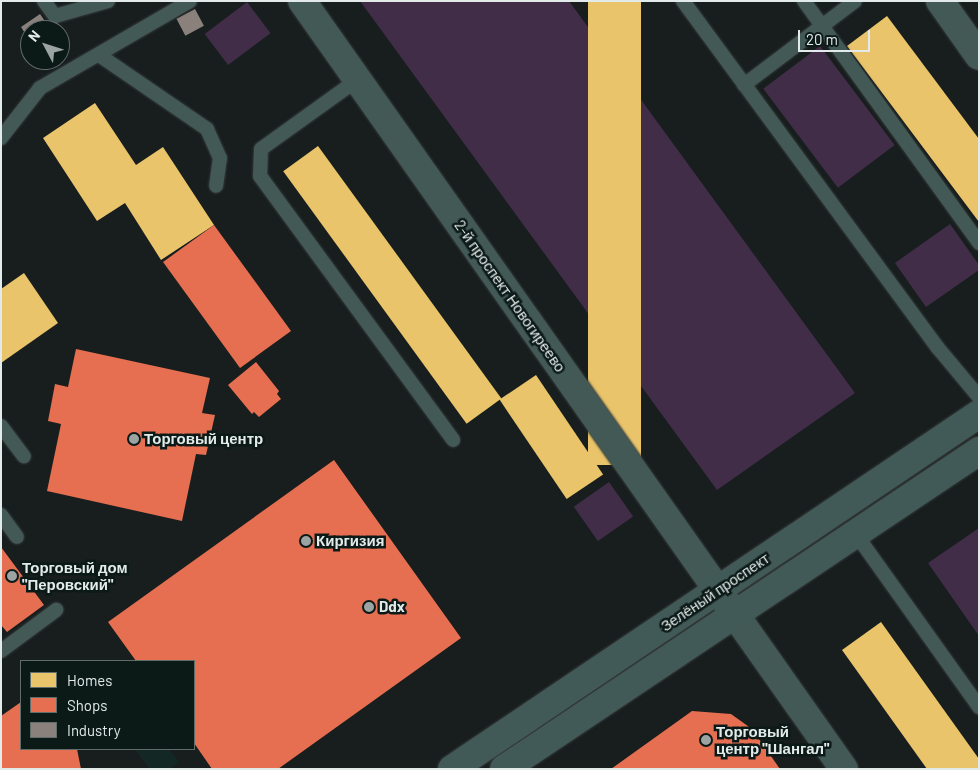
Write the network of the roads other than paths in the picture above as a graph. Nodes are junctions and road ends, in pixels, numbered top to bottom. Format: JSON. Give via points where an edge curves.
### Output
{"nodes":[{"id":1,"x":44,"y":1,"type":"edge"},
{"id":2,"x":108,"y":1,"type":"edge"},
{"id":3,"x":190,"y":1,"type":"edge"},
{"id":4,"x":302,"y":1,"type":"edge"},
{"id":5,"x":683,"y":1,"type":"edge"},
{"id":6,"x":804,"y":1,"type":"edge"},
{"id":7,"x":855,"y":1,"type":"edge"},
{"id":8,"x":940,"y":1,"type":"edge"},
{"id":9,"x":822,"y":26,"type":"junction"},
{"id":10,"x":99,"y":55,"type":"junction"},
{"id":11,"x":979,"y":56,"type":"edge"},
{"id":12,"x":357,"y":80,"type":"junction"},
{"id":13,"x":744,"y":85,"type":"junction"},
{"id":14,"x":1,"y":138,"type":"edge"},
{"id":15,"x":216,"y":186,"type":"dead end"},
{"id":16,"x":979,"y":243,"type":"edge"},
{"id":17,"x":979,"y":397,"type":"edge"},
{"id":18,"x":979,"y":414,"type":"edge"},
{"id":19,"x":1,"y":426,"type":"edge"},
{"id":20,"x":453,"y":440,"type":"dead end"},
{"id":21,"x":979,"y":451,"type":"edge"},
{"id":22,"x":24,"y":456,"type":"dead end"},
{"id":23,"x":1,"y":515,"type":"edge"},
{"id":24,"x":854,"y":533,"type":"junction"},
{"id":25,"x":17,"y":537,"type":"dead end"},
{"id":26,"x":717,"y":590,"type":"junction"},
{"id":27,"x":56,"y":610,"type":"dead end"},
{"id":28,"x":733,"y":614,"type":"junction"},
{"id":29,"x":1,"y":651,"type":"edge"},
{"id":30,"x":979,"y":707,"type":"edge"},
{"id":31,"x":836,"y":765,"type":"edge"},
{"id":32,"x":452,"y":769,"type":"edge"},
{"id":33,"x":504,"y":769,"type":"edge"}],
"edges":[{"from":1,"to":2,"type":"lane","via":[[55,16]]},
{"from":3,"to":10,"type":"lane"},
{"from":4,"to":12,"type":"street","name":"2-й проспект Новогиреево"},
{"from":5,"to":13,"type":"lane"},
{"from":6,"to":9,"type":"lane"},
{"from":7,"to":9,"type":"lane"},
{"from":8,"to":11,"type":"street"},
{"from":9,"to":13,"type":"lane"},
{"from":9,"to":16,"type":"lane"},
{"from":10,"to":14,"type":"lane","via":[[40,88]]},
{"from":10,"to":15,"type":"lane","via":[[207,129],[220,158]]},
{"from":12,"to":20,"type":"lane","via":[[261,149],[260,176]]},
{"from":12,"to":26,"type":"street","name":"2-й проспект Новогиреево"},
{"from":13,"to":17,"type":"lane","via":[[938,348]]},
{"from":18,"to":26,"type":"main road","name":"Зелёный проспект"},
{"from":19,"to":22,"type":"lane"},
{"from":21,"to":24,"type":"main road","name":"Зелёный проспект"},
{"from":23,"to":25,"type":"lane"},
{"from":24,"to":28,"type":"main road","name":"Зелёный проспект"},
{"from":24,"to":30,"type":"lane"},
{"from":26,"to":28,"type":"street","name":"2-й проспект Новогиреево"},
{"from":26,"to":32,"type":"main road","name":"Зелёный проспект"},
{"from":27,"to":29,"type":"lane"},
{"from":28,"to":31,"type":"street"},
{"from":28,"to":33,"type":"main road","name":"Зелёный проспект"}]}
